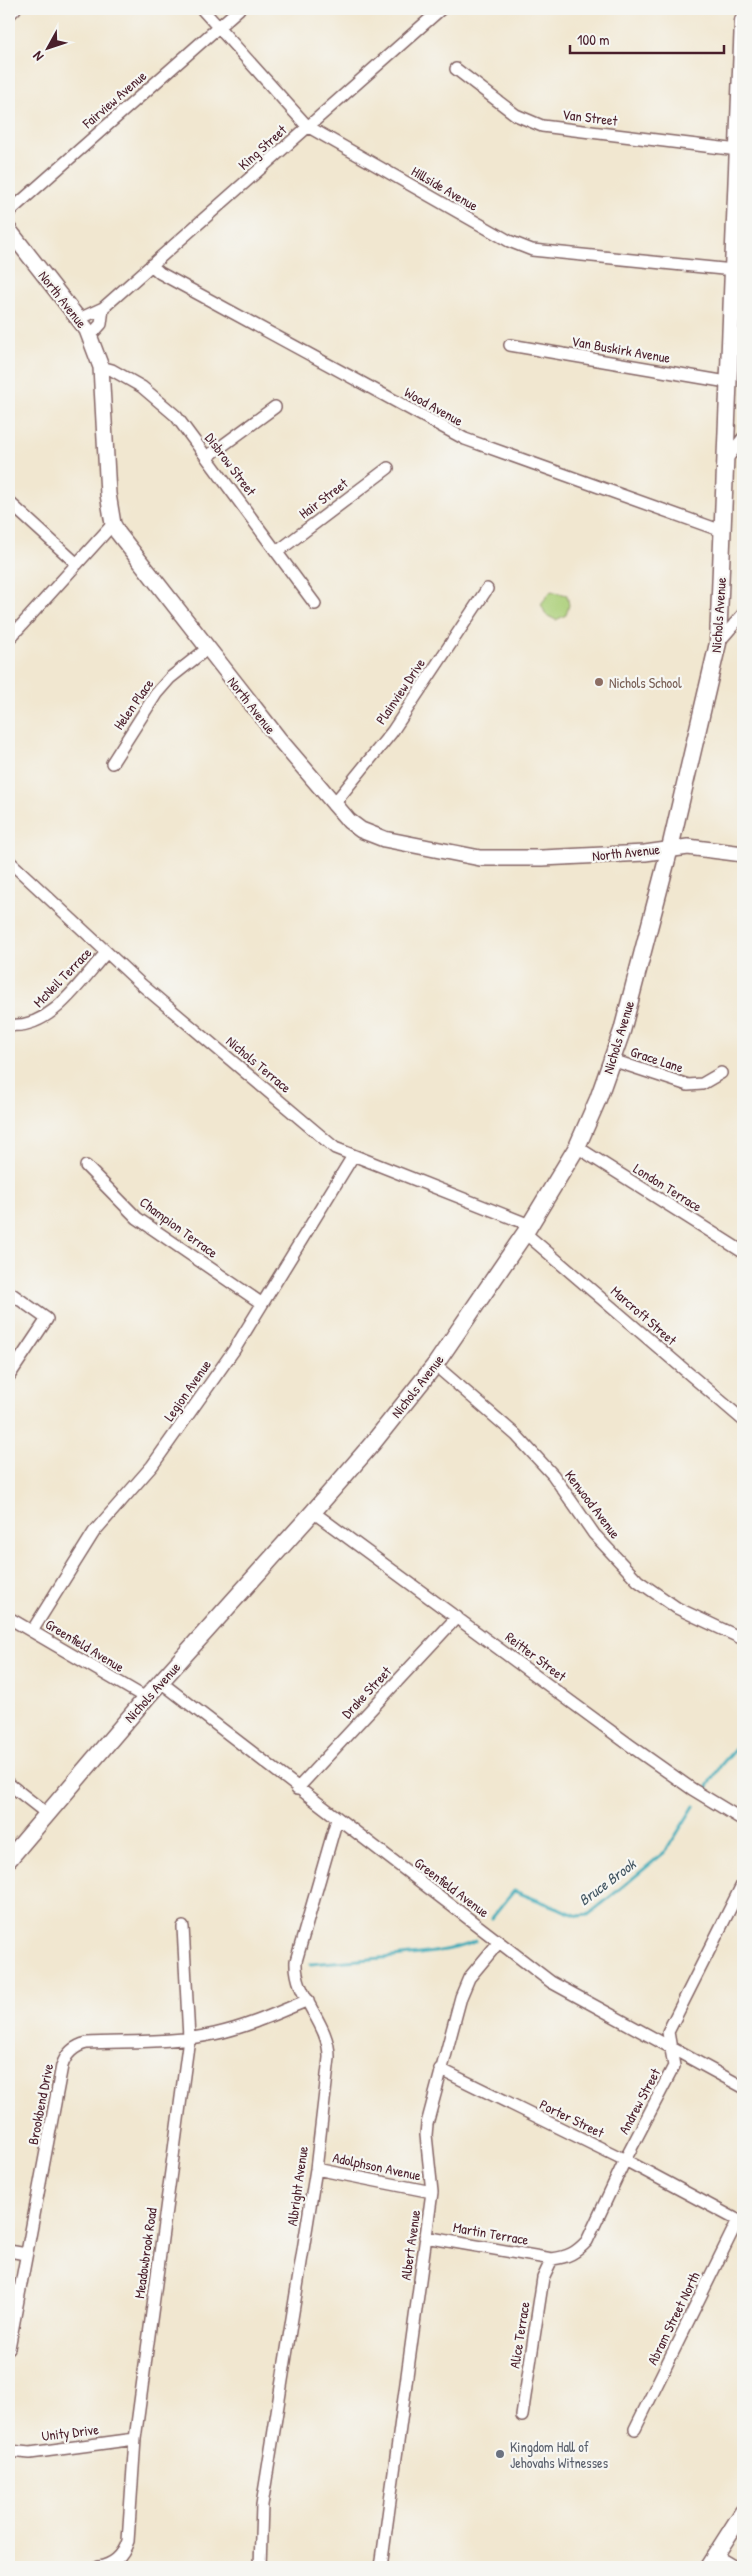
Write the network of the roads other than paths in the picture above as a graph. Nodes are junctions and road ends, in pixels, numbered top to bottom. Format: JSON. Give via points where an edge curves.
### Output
{"nodes":[{"id":1,"x":15,"y":9,"type":"edge"},
{"id":2,"x":202,"y":9,"type":"edge"},
{"id":3,"x":239,"y":9,"type":"edge"},
{"id":4,"x":441,"y":9,"type":"edge"},
{"id":5,"x":9,"y":15,"type":"edge"},
{"id":6,"x":743,"y":21,"type":"edge"},
{"id":7,"x":218,"y":27,"type":"junction"},
{"id":8,"x":456,"y":69,"type":"dead end"},
{"id":9,"x":307,"y":126,"type":"junction"},
{"id":10,"x":738,"y":150,"type":"junction"},
{"id":11,"x":9,"y":212,"type":"edge"},
{"id":12,"x":9,"y":230,"type":"edge"},
{"id":13,"x":151,"y":265,"type":"junction"},
{"id":14,"x":733,"y":270,"type":"junction"},
{"id":15,"x":102,"y":308,"type":"junction"},
{"id":16,"x":79,"y":319,"type":"junction"},
{"id":17,"x":90,"y":336,"type":"junction"},
{"id":18,"x":510,"y":345,"type":"dead end"},
{"id":19,"x":101,"y":367,"type":"junction"},
{"id":20,"x":727,"y":382,"type":"junction"},
{"id":21,"x":275,"y":407,"type":"dead end"},
{"id":22,"x":743,"y":438,"type":"edge"},
{"id":23,"x":207,"y":457,"type":"junction"},
{"id":24,"x":725,"y":461,"type":"junction"},
{"id":25,"x":388,"y":468,"type":"dead end"},
{"id":26,"x":9,"y":502,"type":"edge"},
{"id":27,"x":113,"y":524,"type":"junction"},
{"id":28,"x":722,"y":531,"type":"junction"},
{"id":29,"x":277,"y":552,"type":"junction"},
{"id":30,"x":77,"y":564,"type":"junction"},
{"id":31,"x":487,"y":590,"type":"dead end"},
{"id":32,"x":315,"y":604,"type":"dead end"},
{"id":33,"x":743,"y":614,"type":"edge"},
{"id":34,"x":9,"y":639,"type":"edge"},
{"id":35,"x":718,"y":643,"type":"junction"},
{"id":36,"x":208,"y":648,"type":"junction"},
{"id":37,"x":112,"y":763,"type":"dead end"},
{"id":38,"x":334,"y":806,"type":"junction"},
{"id":39,"x":670,"y":848,"type":"junction"},
{"id":40,"x":743,"y":854,"type":"edge"},
{"id":41,"x":9,"y":861,"type":"edge"},
{"id":42,"x":106,"y":953,"type":"junction"},
{"id":43,"x":9,"y":1025,"type":"edge"},
{"id":44,"x":612,"y":1060,"type":"junction"},
{"id":45,"x":721,"y":1073,"type":"dead end"},
{"id":46,"x":577,"y":1147,"type":"junction"},
{"id":47,"x":353,"y":1156,"type":"junction"},
{"id":48,"x":86,"y":1166,"type":"dead end"},
{"id":49,"x":528,"y":1229,"type":"junction"},
{"id":50,"x":743,"y":1252,"type":"edge"},
{"id":51,"x":9,"y":1292,"type":"edge"},
{"id":52,"x":261,"y":1303,"type":"junction"},
{"id":53,"x":435,"y":1365,"type":"junction"},
{"id":54,"x":9,"y":1376,"type":"edge"},
{"id":55,"x":743,"y":1420,"type":"edge"},
{"id":56,"x":314,"y":1512,"type":"junction"},
{"id":57,"x":457,"y":1617,"type":"junction"},
{"id":58,"x":9,"y":1618,"type":"edge"},
{"id":59,"x":32,"y":1631,"type":"junction"},
{"id":60,"x":743,"y":1639,"type":"edge"},
{"id":61,"x":162,"y":1682,"type":"junction"},
{"id":62,"x":146,"y":1698,"type":"junction"},
{"id":63,"x":9,"y":1784,"type":"edge"},
{"id":64,"x":297,"y":1788,"type":"junction"},
{"id":65,"x":46,"y":1813,"type":"junction"},
{"id":66,"x":337,"y":1818,"type":"junction"},
{"id":67,"x":743,"y":1820,"type":"edge"},
{"id":68,"x":9,"y":1859,"type":"edge"},
{"id":69,"x":743,"y":1883,"type":"edge"},
{"id":70,"x":183,"y":1927,"type":"dead end"},
{"id":71,"x":500,"y":1942,"type":"junction"},
{"id":72,"x":308,"y":2000,"type":"junction"},
{"id":73,"x":189,"y":2038,"type":"junction"},
{"id":74,"x":670,"y":2048,"type":"junction"},
{"id":75,"x":440,"y":2070,"type":"junction"},
{"id":76,"x":743,"y":2086,"type":"edge"},
{"id":77,"x":625,"y":2160,"type":"junction"},
{"id":78,"x":316,"y":2168,"type":"junction"},
{"id":79,"x":432,"y":2192,"type":"junction"},
{"id":80,"x":740,"y":2221,"type":"edge"},
{"id":81,"x":425,"y":2237,"type":"junction"},
{"id":82,"x":9,"y":2252,"type":"edge"},
{"id":83,"x":26,"y":2254,"type":"junction"},
{"id":84,"x":552,"y":2259,"type":"junction"},
{"id":85,"x":9,"y":2348,"type":"edge"},
{"id":86,"x":522,"y":2416,"type":"dead end"},
{"id":87,"x":636,"y":2429,"type":"dead end"},
{"id":88,"x":135,"y":2440,"type":"junction"},
{"id":89,"x":9,"y":2451,"type":"edge"},
{"id":90,"x":743,"y":2512,"type":"edge"},
{"id":91,"x":711,"y":2562,"type":"edge"},
{"id":92,"x":98,"y":2567,"type":"edge"},
{"id":93,"x":260,"y":2567,"type":"edge"},
{"id":94,"x":381,"y":2567,"type":"edge"},
{"id":95,"x":731,"y":2567,"type":"edge"}],
"edges":[{"from":1,"to":5,"type":"street"},
{"from":2,"to":7,"type":"street","name":"Hillside Avenue"},
{"from":3,"to":7,"type":"street","name":"Fairview Avenue"},
{"from":4,"to":9,"type":"street","name":"King Street"},
{"from":6,"to":10,"type":"main road","name":"Nichols Avenue"},
{"from":7,"to":9,"type":"street","name":"Hillside Avenue"},
{"from":7,"to":11,"type":"street","name":"Fairview Avenue"},
{"from":8,"to":10,"type":"street","name":"Van Street","via":[[516,115],[542,126]]},
{"from":9,"to":13,"type":"street","name":"King Street"},
{"from":9,"to":14,"type":"street","name":"Hillside Avenue","via":[[509,241],[532,250]]},
{"from":10,"to":14,"type":"main road","name":"Nichols Avenue"},
{"from":12,"to":16,"type":"street","name":"North Avenue"},
{"from":13,"to":15,"type":"street","name":"King Street"},
{"from":13,"to":28,"type":"street","name":"Wood Avenue","via":[[464,439]]},
{"from":14,"to":20,"type":"main road","name":"Nichols Avenue"},
{"from":15,"to":16,"type":"street","name":"King Street"},
{"from":15,"to":17,"type":"street","via":[[101,324]]},
{"from":16,"to":17,"type":"street","name":"North Avenue"},
{"from":17,"to":19,"type":"street","name":"North Avenue"},
{"from":18,"to":20,"type":"street","name":"Van Buskirk Avenue"},
{"from":19,"to":23,"type":"street","name":"Disbrow Street","via":[[142,387],[165,405]]},
{"from":19,"to":27,"type":"street","name":"North Avenue","via":[[108,494]]},
{"from":20,"to":24,"type":"main road","name":"Nichols Avenue"},
{"from":21,"to":23,"type":"street"},
{"from":22,"to":24,"type":"street"},
{"from":23,"to":29,"type":"street","name":"Disbrow Street"},
{"from":24,"to":28,"type":"main road","name":"Nichols Avenue"},
{"from":25,"to":29,"type":"street","name":"Hair Street"},
{"from":26,"to":30,"type":"street"},
{"from":27,"to":30,"type":"street"},
{"from":27,"to":36,"type":"street","name":"North Avenue"},
{"from":28,"to":35,"type":"main road","name":"Nichols Avenue"},
{"from":29,"to":32,"type":"street","name":"Disbrow Street"},
{"from":30,"to":34,"type":"street"},
{"from":31,"to":38,"type":"street","name":"Plainview Drive","via":[[392,732]]},
{"from":33,"to":35,"type":"street"},
{"from":35,"to":39,"type":"main road","name":"Nichols Avenue"},
{"from":36,"to":37,"type":"street","name":"Helen Place","via":[[170,678],[156,694]]},
{"from":36,"to":38,"type":"street","name":"North Avenue"},
{"from":38,"to":39,"type":"street","name":"North Avenue","via":[[349,821],[372,835],[480,858],[645,854]]},
{"from":39,"to":40,"type":"street","name":"North Avenue","via":[[688,846]]},
{"from":39,"to":44,"type":"main road","name":"Nichols Avenue"},
{"from":41,"to":42,"type":"street","name":"Nichols Terrace"},
{"from":42,"to":43,"type":"street","name":"McNeil Terrace","via":[[46,1018],[26,1026]]},
{"from":42,"to":47,"type":"street","name":"Nichols Terrace","via":[[325,1141]]},
{"from":44,"to":45,"type":"street","name":"Grace Lane","via":[[688,1085],[702,1084]]},
{"from":44,"to":46,"type":"main road","name":"Nichols Avenue"},
{"from":46,"to":49,"type":"main road","name":"Nichols Avenue"},
{"from":46,"to":50,"type":"street","name":"London Terrace"},
{"from":47,"to":49,"type":"street","name":"Nichols Terrace"},
{"from":47,"to":52,"type":"street","name":"Legion Avenue"},
{"from":48,"to":52,"type":"street","name":"Champion Terrace","via":[[137,1218]]},
{"from":49,"to":53,"type":"main road","name":"Nichols Avenue"},
{"from":49,"to":55,"type":"street","name":"Marcroft Street"},
{"from":51,"to":54,"type":"street","via":[[47,1319]]},
{"from":52,"to":59,"type":"street","name":"Legion Avenue","via":[[234,1350],[152,1466],[94,1532]]},
{"from":53,"to":56,"type":"main road","name":"Nichols Avenue"},
{"from":53,"to":60,"type":"street","name":"Kenwood Avenue","via":[[516,1435],[553,1475],[594,1534],[638,1581],[677,1608]]},
{"from":56,"to":57,"type":"street","name":"Reitter Street"},
{"from":56,"to":61,"type":"main road","name":"Nichols Avenue"},
{"from":57,"to":64,"type":"street","name":"Drake Street"},
{"from":57,"to":67,"type":"street","name":"Reitter Street","via":[[692,1790]]},
{"from":58,"to":59,"type":"street","name":"Greenfield Avenue"},
{"from":59,"to":62,"type":"street","name":"Greenfield Avenue"},
{"from":61,"to":62,"type":"main road","name":"Nichols Avenue"},
{"from":61,"to":64,"type":"street","name":"Greenfield Avenue"},
{"from":62,"to":65,"type":"main road","name":"Nichols Avenue"},
{"from":63,"to":65,"type":"street"},
{"from":64,"to":66,"type":"street","name":"Greenfield Avenue"},
{"from":65,"to":68,"type":"main road","name":"Nichols Avenue"},
{"from":66,"to":71,"type":"street","name":"Greenfield Avenue"},
{"from":66,"to":72,"type":"street","name":"Albright Avenue","via":[[298,1952],[297,1977]]},
{"from":69,"to":74,"type":"street","name":"Andrew Street","via":[[668,2032]]},
{"from":70,"to":73,"type":"street","name":"Meadowbrook Road"},
{"from":71,"to":74,"type":"street","name":"Greenfield Avenue","via":[[551,1982]]},
{"from":71,"to":75,"type":"street","name":"Albert Avenue","via":[[469,1978]]},
{"from":72,"to":73,"type":"street","name":"Brookbend Drive","via":[[247,2025]]},
{"from":72,"to":78,"type":"street","name":"Albright Avenue","via":[[329,2049]]},
{"from":73,"to":83,"type":"street","name":"Brookbend Drive","via":[[87,2043],[67,2054]]},
{"from":73,"to":88,"type":"street","name":"Meadowbrook Road"},
{"from":74,"to":76,"type":"street","name":"Greenfield Avenue"},
{"from":74,"to":77,"type":"street","name":"Andrew Street","via":[[674,2066]]},
{"from":75,"to":77,"type":"street","name":"Porter Street"},
{"from":75,"to":79,"type":"street","name":"Albert Avenue","via":[[426,2135]]},
{"from":77,"to":80,"type":"street","name":"Porter Street"},
{"from":77,"to":84,"type":"street","name":"Andrew Street","via":[[587,2241],[567,2257]]},
{"from":78,"to":79,"type":"street","name":"Adolphson Avenue"},
{"from":78,"to":93,"type":"street","name":"Albright Avenue","via":[[262,2505]]},
{"from":79,"to":81,"type":"street","name":"Albert Avenue"},
{"from":80,"to":87,"type":"street","name":"Abram Street North"},
{"from":81,"to":84,"type":"street","name":"Martin Terrace"},
{"from":81,"to":94,"type":"street","name":"Albert Avenue"},
{"from":82,"to":83,"type":"street"},
{"from":83,"to":85,"type":"street","name":"Brookbend Drive"},
{"from":84,"to":86,"type":"street","name":"Alice Terrace","via":[[543,2278]]},
{"from":88,"to":89,"type":"street","name":"Unity Drive","via":[[30,2453]]},
{"from":88,"to":92,"type":"street","name":"Meadowbrook Road","via":[[128,2541],[117,2560]]},
{"from":90,"to":91,"type":"main road"},
{"from":91,"to":95,"type":"street"}]}
